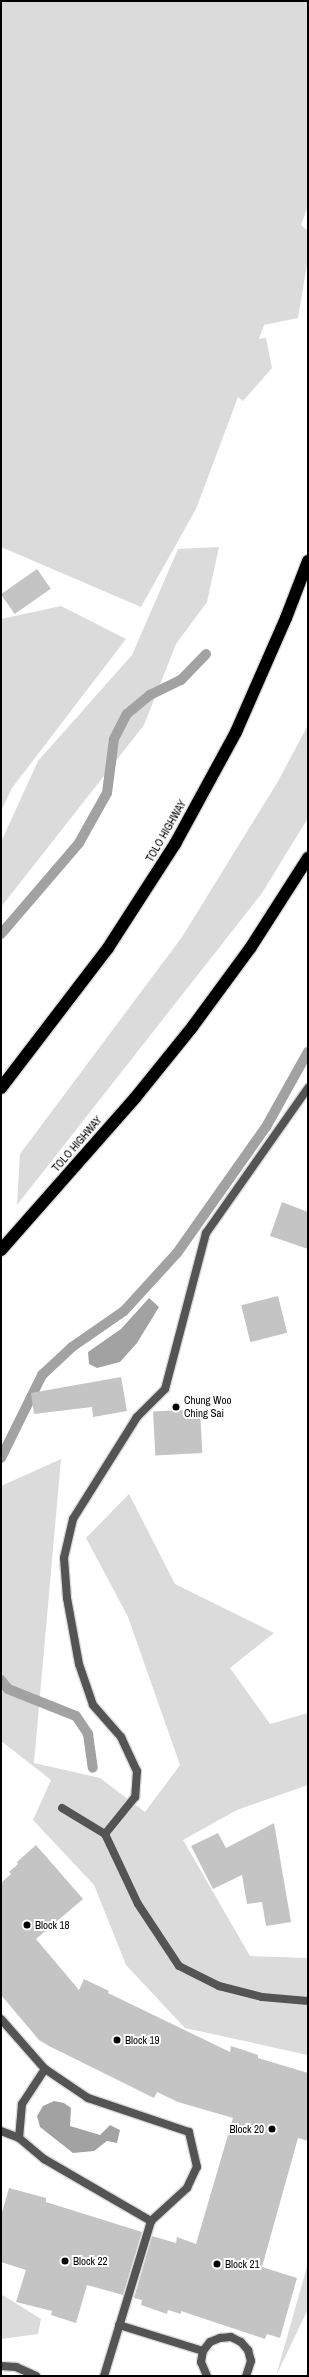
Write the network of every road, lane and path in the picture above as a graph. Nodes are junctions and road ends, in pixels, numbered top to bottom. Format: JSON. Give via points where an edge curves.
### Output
{"nodes":[{"id":1,"x":308,"y":561,"type":"edge"},
{"id":2,"x":308,"y":858,"type":"edge"},
{"id":3,"x":1,"y":1088,"type":"edge"},
{"id":4,"x":308,"y":1088,"type":"edge"},
{"id":5,"x":1,"y":1250,"type":"edge"},
{"id":6,"x":62,"y":1808,"type":"dead end"},
{"id":7,"x":105,"y":1834,"type":"junction"},
{"id":8,"x":308,"y":2000,"type":"edge"},
{"id":9,"x":1,"y":2019,"type":"edge"},
{"id":10,"x":45,"y":2069,"type":"junction"},
{"id":11,"x":1,"y":2131,"type":"edge"},
{"id":12,"x":19,"y":2138,"type":"junction"},
{"id":13,"x":151,"y":2221,"type":"junction"},
{"id":14,"x":119,"y":2325,"type":"junction"},
{"id":15,"x":203,"y":2352,"type":"junction"},
{"id":16,"x":1,"y":2366,"type":"edge"},
{"id":17,"x":36,"y":2376,"type":"edge"},
{"id":18,"x":104,"y":2376,"type":"edge"},
{"id":19,"x":207,"y":2376,"type":"edge"},
{"id":20,"x":246,"y":2376,"type":"edge"}],
"edges":[{"from":1,"to":3,"type":"highway","name":"TOLO HIGHWAY","via":[[236,732],[175,844],[108,948]]},
{"from":2,"to":5,"type":"highway","name":"TOLO HIGHWAY","via":[[251,947],[193,1026],[135,1098]]},
{"from":4,"to":7,"type":"street","via":[[206,1233],[165,1389],[137,1417],[73,1519],[64,1558],[67,1598],[78,1664],[93,1705],[121,1737],[136,1771],[135,1797]]},
{"from":6,"to":7,"type":"street"},
{"from":7,"to":8,"type":"street","via":[[138,1904],[179,1966],[219,1986],[262,1998]]},
{"from":9,"to":10,"type":"street"},
{"from":10,"to":12,"type":"street","via":[[22,2104]]},
{"from":10,"to":13,"type":"street","via":[[88,2098],[190,2132],[197,2167],[187,2188]]},
{"from":11,"to":12,"type":"street"},
{"from":12,"to":13,"type":"street","via":[[44,2159]]},
{"from":13,"to":14,"type":"street"},
{"from":14,"to":15,"type":"street"},
{"from":14,"to":18,"type":"street"},
{"from":15,"to":19,"type":"street","via":[[202,2362]]},
{"from":15,"to":20,"type":"street","via":[[210,2342],[220,2338],[231,2337],[241,2342],[248,2350],[251,2361]]},
{"from":16,"to":17,"type":"street","via":[[16,2368]]}]}
